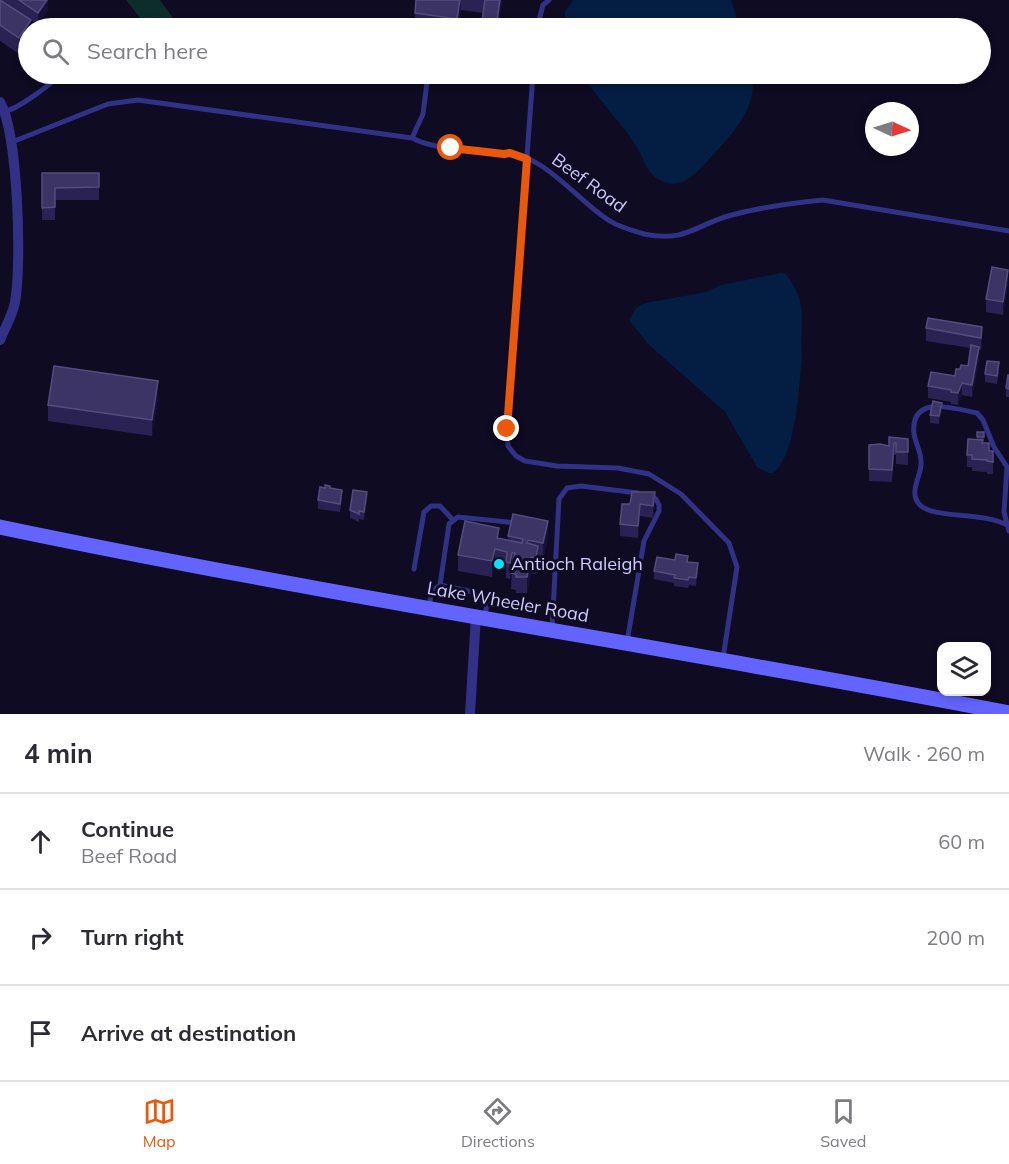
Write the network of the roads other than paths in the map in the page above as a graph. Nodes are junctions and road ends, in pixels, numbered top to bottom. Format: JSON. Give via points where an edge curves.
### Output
{"nodes":[{"id":1,"x":549,"y":0,"type":"edge"},
{"id":2,"x":540,"y":18,"type":"edge"},
{"id":3,"x":49,"y":84,"type":"edge"},
{"id":4,"x":427,"y":84,"type":"edge"},
{"id":5,"x":532,"y":84,"type":"edge"},
{"id":6,"x":3,"y":106,"type":"edge"},
{"id":7,"x":412,"y":138,"type":"junction"},
{"id":8,"x":12,"y":142,"type":"junction"},
{"id":9,"x":527,"y":159,"type":"junction"},
{"id":10,"x":1009,"y":231,"type":"edge"},
{"id":11,"x":0,"y":340,"type":"edge"},
{"id":12,"x":453,"y":520,"type":"junction"},
{"id":13,"x":528,"y":524,"type":"edge"},
{"id":14,"x":548,"y":526,"type":"edge"},
{"id":15,"x":0,"y":527,"type":"edge"},
{"id":16,"x":557,"y":527,"type":"junction"},
{"id":17,"x":1008,"y":528,"type":"edge"},
{"id":18,"x":414,"y":569,"type":"dead end"},
{"id":19,"x":440,"y":585,"type":"junction"},
{"id":20,"x":429,"y":608,"type":"junction"},
{"id":21,"x":480,"y":617,"type":"junction"},
{"id":22,"x":552,"y":630,"type":"junction"},
{"id":23,"x":627,"y":644,"type":"junction"},
{"id":24,"x":723,"y":660,"type":"junction"},
{"id":25,"x":1009,"y":713,"type":"edge"},
{"id":26,"x":470,"y":714,"type":"edge"}],
"edges":[{"from":1,"to":2,"type":"lane","via":[[543,4]]},
{"from":3,"to":6,"type":"lane","via":[[14,109]]},
{"from":4,"to":7,"type":"lane","via":[[423,114]]},
{"from":5,"to":9,"type":"lane"},
{"from":6,"to":8,"type":"street"},
{"from":7,"to":8,"type":"lane","name":"Beef Road","via":[[138,100],[108,104]]},
{"from":7,"to":9,"type":"lane","name":"Beef Road"},
{"from":8,"to":11,"type":"street","via":[[18,276],[15,304]]},
{"from":9,"to":10,"type":"lane","name":"Beef Road","via":[[546,168],[611,222],[644,234],[687,234],[730,215],[822,201]]},
{"from":9,"to":24,"type":"lane","via":[[508,446],[525,461],[649,474],[681,494],[729,543],[737,567]]},
{"from":12,"to":13,"type":"lane","via":[[458,517]]},
{"from":12,"to":18,"type":"lane","via":[[440,506],[431,506],[424,512]]},
{"from":12,"to":19,"type":"lane","via":[[449,524]]},
{"from":14,"to":16,"type":"lane"},
{"from":15,"to":20,"type":"street","name":"Lake Wheeler Road","via":[[218,572]]},
{"from":16,"to":22,"type":"lane"},
{"from":16,"to":23,"type":"lane","via":[[559,499],[567,488],[601,488],[656,499],[659,511],[644,541]]},
{"from":17,"to":17,"type":"lane","via":[[997,519],[930,511],[920,505],[915,495],[921,455],[914,431],[915,419],[927,406],[977,413],[983,420],[1007,467],[1004,512]]},
{"from":19,"to":20,"type":"lane","via":[[432,591]]},
{"from":19,"to":21,"type":"lane","via":[[483,594],[487,604]]},
{"from":20,"to":21,"type":"street","name":"Lake Wheeler Road"},
{"from":21,"to":22,"type":"street","name":"Lake Wheeler Road"},
{"from":21,"to":26,"type":"street"},
{"from":22,"to":23,"type":"street","name":"Lake Wheeler Road"},
{"from":23,"to":24,"type":"street","name":"Lake Wheeler Road"},
{"from":24,"to":25,"type":"street","name":"Lake Wheeler Road"}]}
